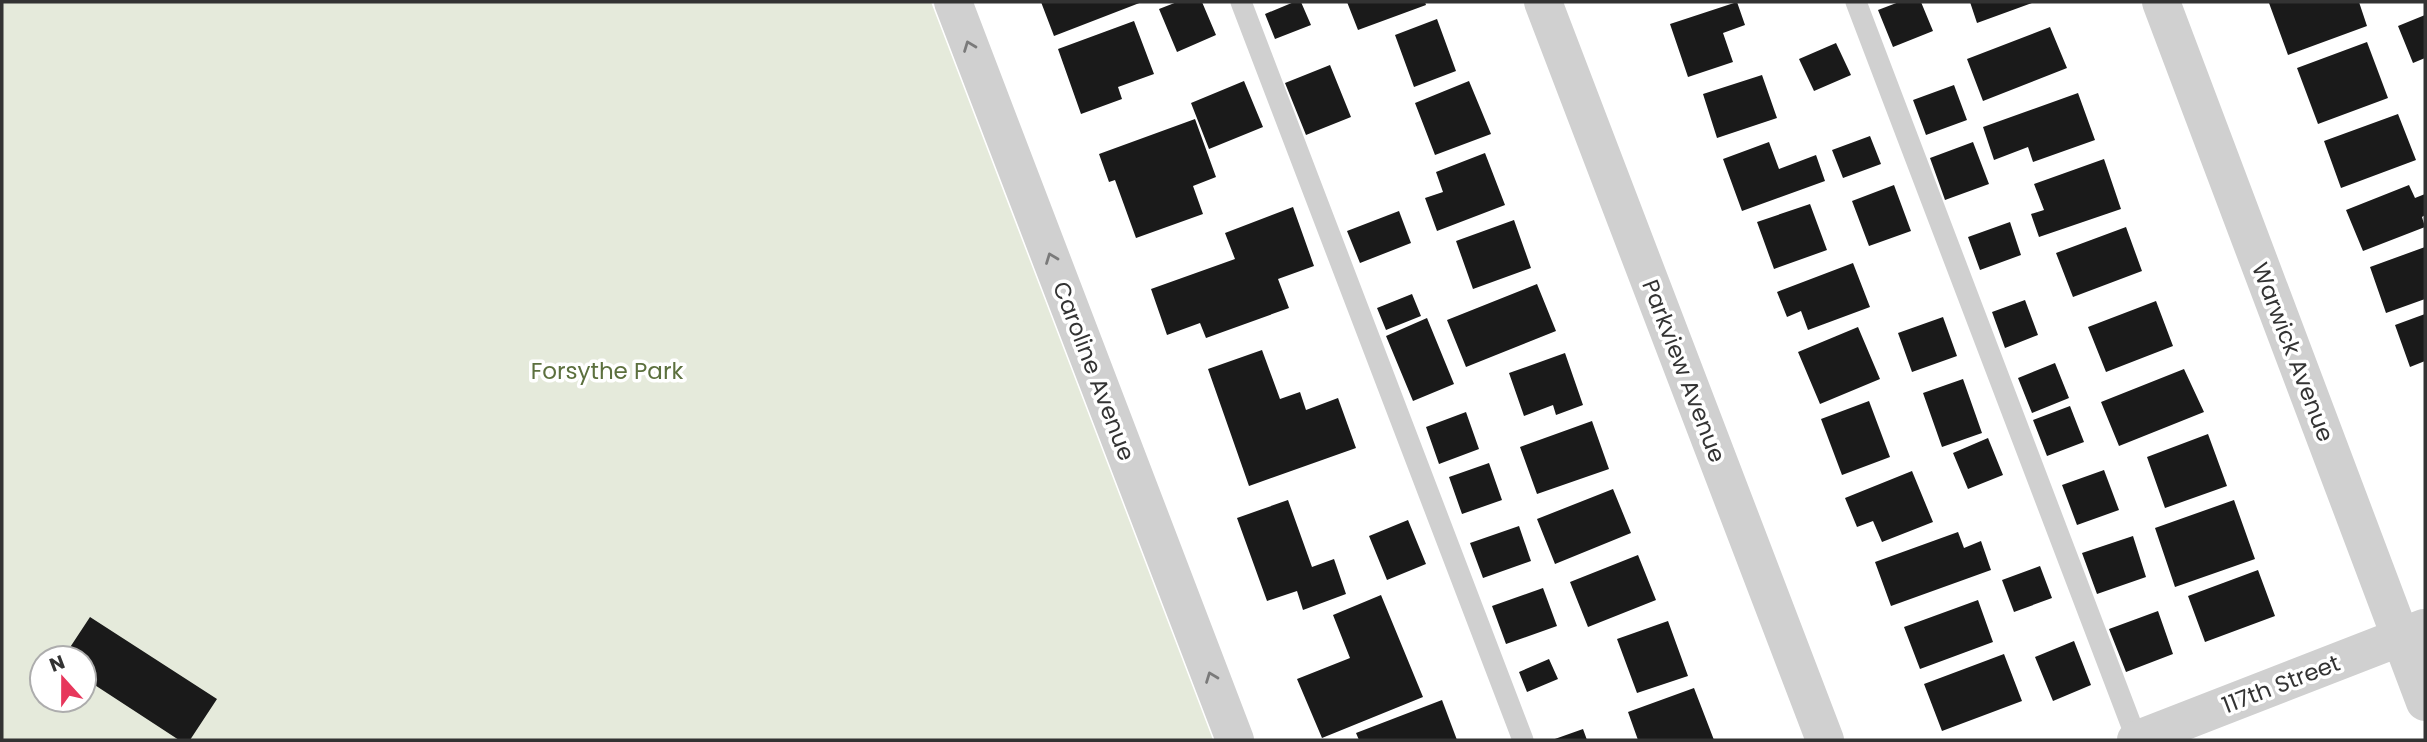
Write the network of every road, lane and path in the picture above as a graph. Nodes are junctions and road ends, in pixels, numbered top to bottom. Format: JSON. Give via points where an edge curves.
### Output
{"nodes":[{"id":1,"x":953,"y":2,"type":"edge"},
{"id":2,"x":1241,"y":2,"type":"edge"},
{"id":3,"x":1543,"y":2,"type":"edge"},
{"id":4,"x":1856,"y":2,"type":"edge"},
{"id":5,"x":2161,"y":2,"type":"edge"},
{"id":6,"x":2413,"y":633,"type":"edge"},
{"id":7,"x":2425,"y":702,"type":"edge"},
{"id":8,"x":1236,"y":740,"type":"edge"},
{"id":9,"x":1523,"y":740,"type":"edge"},
{"id":10,"x":1825,"y":740,"type":"edge"},
{"id":11,"x":2136,"y":740,"type":"edge"}],
"edges":[{"from":8,"to":1,"type":"street","name":"Caroline Avenue","one_way":true},
{"from":2,"to":9,"type":"lane"},
{"from":3,"to":10,"type":"street","name":"Parkview Avenue"},
{"from":4,"to":11,"type":"lane"},
{"from":5,"to":6,"type":"street","name":"Warwick Avenue"},
{"from":6,"to":7,"type":"street","name":"Warwick Avenue"},
{"from":6,"to":11,"type":"street","name":"117th Street"}]}
